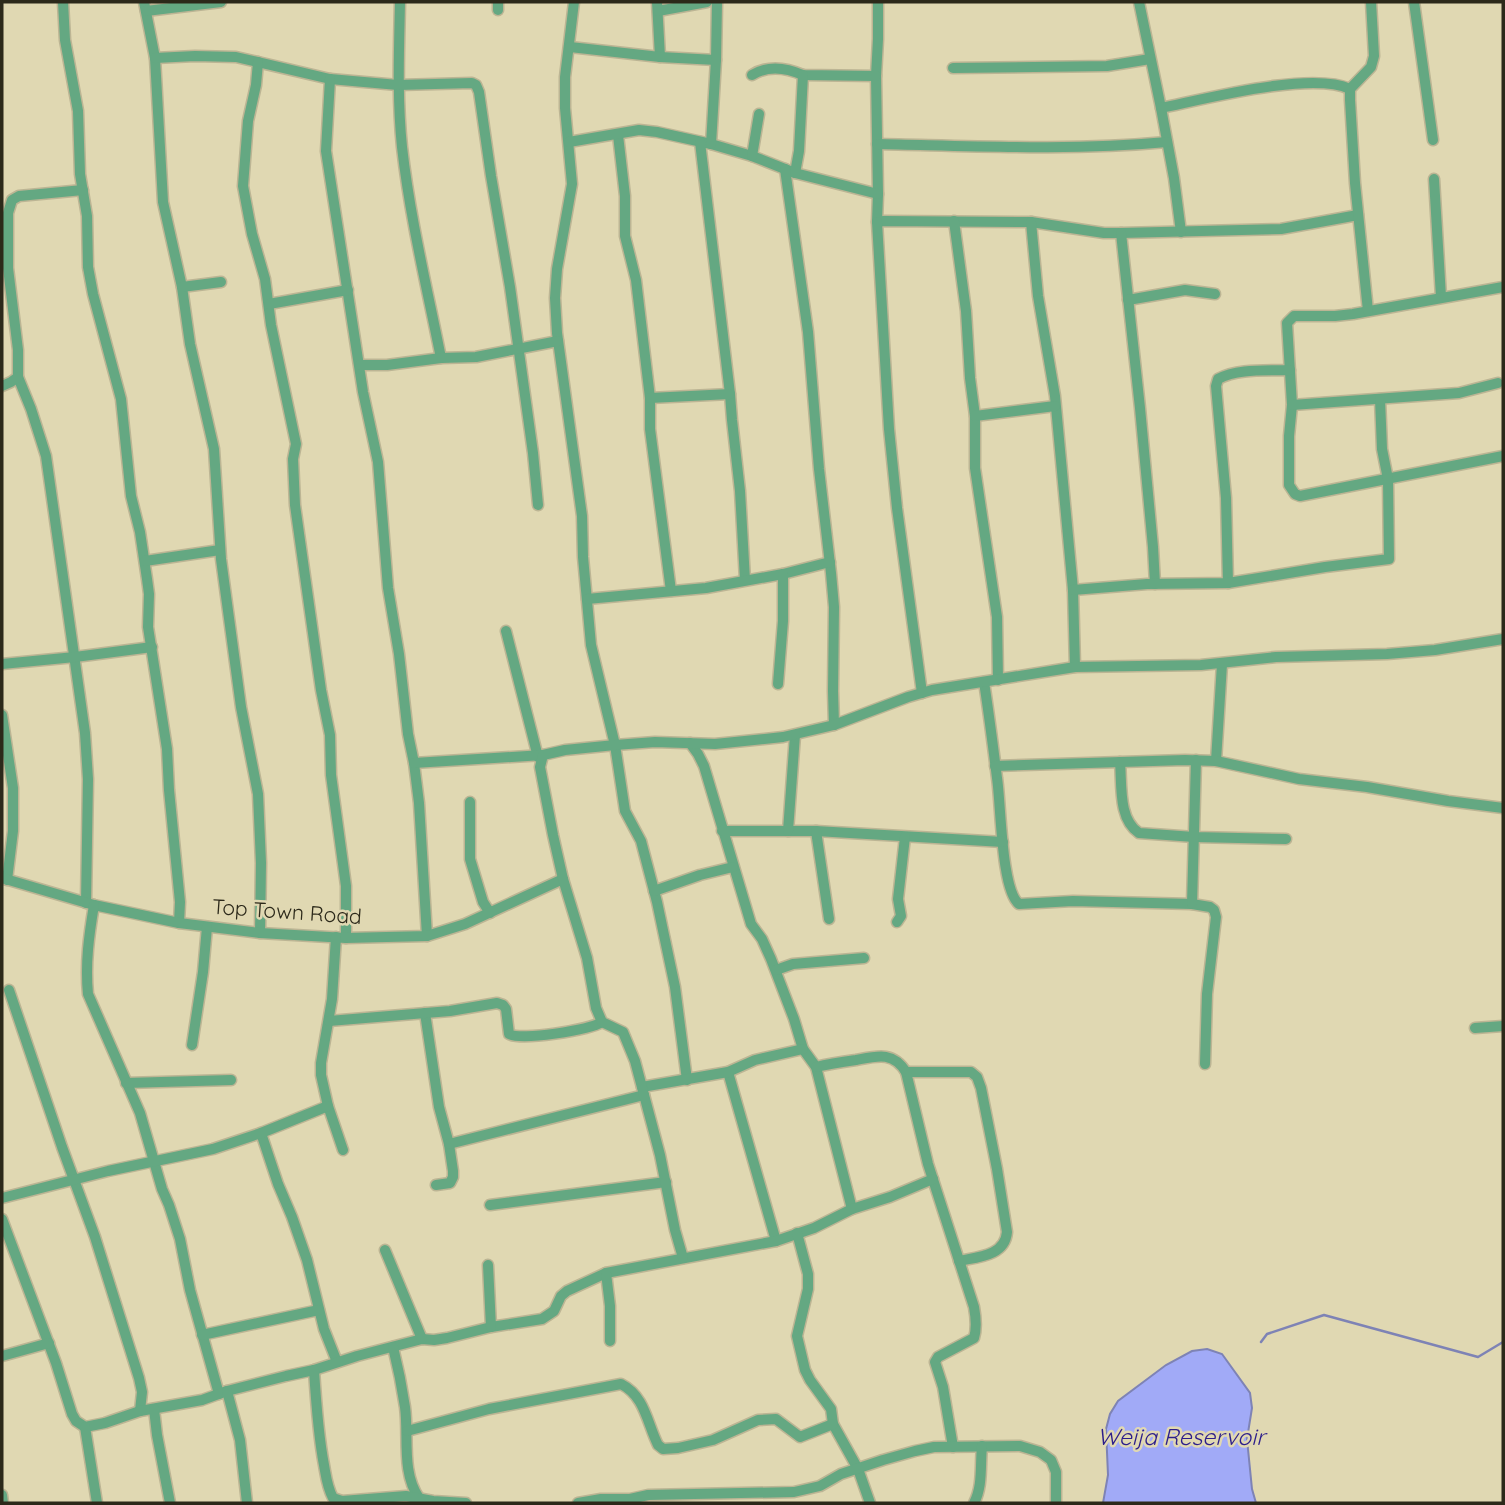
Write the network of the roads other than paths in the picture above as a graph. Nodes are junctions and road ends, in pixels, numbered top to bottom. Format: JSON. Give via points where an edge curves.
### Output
{"nodes":[{"id":1,"x":63,"y":2,"type":"edge"},
{"id":2,"x":222,"y":2,"type":"edge"},
{"id":3,"x":400,"y":2,"type":"edge"},
{"id":4,"x":574,"y":2,"type":"edge"},
{"id":5,"x":706,"y":2,"type":"edge"},
{"id":6,"x":717,"y":2,"type":"edge"},
{"id":7,"x":878,"y":2,"type":"edge"},
{"id":8,"x":1139,"y":2,"type":"edge"},
{"id":9,"x":1371,"y":2,"type":"edge"},
{"id":10,"x":1414,"y":2,"type":"edge"},
{"id":11,"x":145,"y":6,"type":"edge"},
{"id":12,"x":658,"y":6,"type":"edge"},
{"id":13,"x":570,"y":47,"type":"junction"},
{"id":14,"x":660,"y":57,"type":"junction"},
{"id":15,"x":155,"y":58,"type":"junction"},
{"id":16,"x":1150,"y":59,"type":"junction"},
{"id":17,"x":716,"y":60,"type":"junction"},
{"id":18,"x":258,"y":62,"type":"junction"},
{"id":19,"x":953,"y":68,"type":"dead end"},
{"id":20,"x":752,"y":75,"type":"dead end"},
{"id":21,"x":803,"y":75,"type":"junction"},
{"id":22,"x":876,"y":76,"type":"junction"},
{"id":23,"x":330,"y":79,"type":"junction"},
{"id":24,"x":398,"y":85,"type":"junction"},
{"id":25,"x":1350,"y":89,"type":"junction"},
{"id":26,"x":1161,"y":108,"type":"junction"},
{"id":27,"x":759,"y":114,"type":"dead end"},
{"id":28,"x":618,"y":135,"type":"junction"},
{"id":29,"x":1433,"y":140,"type":"dead end"},
{"id":30,"x":569,"y":142,"type":"junction"},
{"id":31,"x":1167,"y":142,"type":"junction"},
{"id":32,"x":706,"y":143,"type":"junction"},
{"id":33,"x":877,"y":144,"type":"junction"},
{"id":34,"x":752,"y":156,"type":"junction"},
{"id":35,"x":790,"y":171,"type":"junction"},
{"id":36,"x":1434,"y":179,"type":"dead end"},
{"id":37,"x":83,"y":190,"type":"junction"},
{"id":38,"x":878,"y":194,"type":"junction"},
{"id":39,"x":1358,"y":215,"type":"junction"},
{"id":40,"x":954,"y":221,"type":"junction"},
{"id":41,"x":877,"y":222,"type":"junction"},
{"id":42,"x":1031,"y":222,"type":"junction"},
{"id":43,"x":1181,"y":232,"type":"junction"},
{"id":44,"x":1121,"y":233,"type":"junction"},
{"id":45,"x":221,"y":282,"type":"dead end"},
{"id":46,"x":182,"y":287,"type":"junction"},
{"id":47,"x":1503,"y":287,"type":"edge"},
{"id":48,"x":348,"y":290,"type":"junction"},
{"id":49,"x":1215,"y":294,"type":"dead end"},
{"id":50,"x":1441,"y":298,"type":"junction"},
{"id":51,"x":1128,"y":300,"type":"junction"},
{"id":52,"x":269,"y":304,"type":"junction"},
{"id":53,"x":1368,"y":311,"type":"junction"},
{"id":54,"x":558,"y":341,"type":"junction"},
{"id":55,"x":518,"y":348,"type":"junction"},
{"id":56,"x":441,"y":358,"type":"junction"},
{"id":57,"x":360,"y":365,"type":"junction"},
{"id":58,"x":1290,"y":370,"type":"junction"},
{"id":59,"x":18,"y":377,"type":"junction"},
{"id":60,"x":1498,"y":383,"type":"dead end"},
{"id":61,"x":2,"y":386,"type":"edge"},
{"id":62,"x":730,"y":394,"type":"junction"},
{"id":63,"x":650,"y":398,"type":"junction"},
{"id":64,"x":1380,"y":399,"type":"junction"},
{"id":65,"x":1292,"y":405,"type":"junction"},
{"id":66,"x":1055,"y":406,"type":"junction"},
{"id":67,"x":975,"y":416,"type":"junction"},
{"id":68,"x":1503,"y":456,"type":"edge"},
{"id":69,"x":1388,"y":479,"type":"junction"},
{"id":70,"x":538,"y":505,"type":"dead end"},
{"id":71,"x":220,"y":550,"type":"junction"},
{"id":72,"x":145,"y":561,"type":"junction"},
{"id":73,"x":830,"y":562,"type":"junction"},
{"id":74,"x":783,"y":574,"type":"junction"},
{"id":75,"x":745,"y":580,"type":"junction"},
{"id":76,"x":1228,"y":583,"type":"junction"},
{"id":77,"x":1154,"y":584,"type":"junction"},
{"id":78,"x":671,"y":590,"type":"junction"},
{"id":79,"x":1073,"y":590,"type":"junction"},
{"id":80,"x":587,"y":599,"type":"junction"},
{"id":81,"x":506,"y":631,"type":"dead end"},
{"id":82,"x":1503,"y":639,"type":"edge"},
{"id":83,"x":152,"y":647,"type":"junction"},
{"id":84,"x":75,"y":657,"type":"junction"},
{"id":85,"x":2,"y":664,"type":"edge"},
{"id":86,"x":1222,"y":664,"type":"junction"},
{"id":87,"x":1075,"y":667,"type":"junction"},
{"id":88,"x":998,"y":680,"type":"junction"},
{"id":89,"x":984,"y":682,"type":"junction"},
{"id":90,"x":778,"y":684,"type":"dead end"},
{"id":91,"x":922,"y":693,"type":"junction"},
{"id":92,"x":2,"y":715,"type":"edge"},
{"id":93,"x":834,"y":725,"type":"junction"},
{"id":94,"x":795,"y":735,"type":"junction"},
{"id":95,"x":690,"y":743,"type":"junction"},
{"id":96,"x":615,"y":745,"type":"junction"},
{"id":97,"x":541,"y":756,"type":"junction"},
{"id":98,"x":1196,"y":760,"type":"junction"},
{"id":99,"x":1216,"y":761,"type":"junction"},
{"id":100,"x":1120,"y":762,"type":"junction"},
{"id":101,"x":414,"y":763,"type":"junction"},
{"id":102,"x":995,"y":766,"type":"junction"},
{"id":103,"x":470,"y":802,"type":"dead end"},
{"id":104,"x":1503,"y":808,"type":"edge"},
{"id":105,"x":722,"y":831,"type":"junction"},
{"id":106,"x":788,"y":831,"type":"junction"},
{"id":107,"x":816,"y":831,"type":"junction"},
{"id":108,"x":905,"y":837,"type":"junction"},
{"id":109,"x":1194,"y":837,"type":"junction"},
{"id":110,"x":1286,"y":839,"type":"dead end"},
{"id":111,"x":1003,"y":842,"type":"junction"},
{"id":112,"x":733,"y":867,"type":"junction"},
{"id":113,"x":4,"y":879,"type":"edge"},
{"id":114,"x":563,"y":879,"type":"junction"},
{"id":115,"x":654,"y":891,"type":"junction"},
{"id":116,"x":90,"y":904,"type":"junction"},
{"id":117,"x":1192,"y":904,"type":"junction"},
{"id":118,"x":489,"y":913,"type":"junction"},
{"id":119,"x":828,"y":919,"type":"dead end"},
{"id":120,"x":897,"y":922,"type":"dead end"},
{"id":121,"x":179,"y":923,"type":"junction"},
{"id":122,"x":207,"y":926,"type":"junction"},
{"id":123,"x":260,"y":933,"type":"junction"},
{"id":124,"x":427,"y":936,"type":"junction"},
{"id":125,"x":341,"y":937,"type":"junction"},
{"id":126,"x":864,"y":958,"type":"dead end"},
{"id":127,"x":776,"y":970,"type":"junction"},
{"id":128,"x":9,"y":990,"type":"dead end"},
{"id":129,"x":425,"y":1013,"type":"junction"},
{"id":130,"x":329,"y":1021,"type":"junction"},
{"id":131,"x":602,"y":1022,"type":"junction"},
{"id":132,"x":1503,"y":1026,"type":"edge"},
{"id":133,"x":1475,"y":1028,"type":"dead end"},
{"id":134,"x":192,"y":1045,"type":"dead end"},
{"id":135,"x":803,"y":1049,"type":"junction"},
{"id":136,"x":1205,"y":1064,"type":"dead end"},
{"id":137,"x":816,"y":1067,"type":"junction"},
{"id":138,"x":728,"y":1072,"type":"junction"},
{"id":139,"x":906,"y":1072,"type":"junction"},
{"id":140,"x":231,"y":1080,"type":"dead end"},
{"id":141,"x":687,"y":1080,"type":"junction"},
{"id":142,"x":126,"y":1083,"type":"junction"},
{"id":143,"x":643,"y":1091,"type":"junction"},
{"id":144,"x":328,"y":1106,"type":"junction"},
{"id":145,"x":261,"y":1133,"type":"junction"},
{"id":146,"x":449,"y":1144,"type":"junction"},
{"id":147,"x":344,"y":1150,"type":"dead end"},
{"id":148,"x":154,"y":1161,"type":"junction"},
{"id":149,"x":933,"y":1179,"type":"junction"},
{"id":150,"x":73,"y":1180,"type":"junction"},
{"id":151,"x":666,"y":1182,"type":"junction"},
{"id":152,"x":436,"y":1185,"type":"dead end"},
{"id":153,"x":2,"y":1198,"type":"edge"},
{"id":154,"x":490,"y":1205,"type":"dead end"},
{"id":155,"x":852,"y":1209,"type":"junction"},
{"id":156,"x":2,"y":1219,"type":"edge"},
{"id":157,"x":797,"y":1233,"type":"junction"},
{"id":158,"x":776,"y":1241,"type":"junction"},
{"id":159,"x":385,"y":1250,"type":"dead end"},
{"id":160,"x":683,"y":1258,"type":"junction"},
{"id":161,"x":959,"y":1261,"type":"junction"},
{"id":162,"x":488,"y":1265,"type":"dead end"},
{"id":163,"x":606,"y":1273,"type":"junction"},
{"id":164,"x":319,"y":1310,"type":"junction"},
{"id":165,"x":491,"y":1327,"type":"junction"},
{"id":166,"x":202,"y":1335,"type":"junction"},
{"id":167,"x":422,"y":1339,"type":"junction"},
{"id":168,"x":611,"y":1341,"type":"dead end"},
{"id":169,"x":49,"y":1343,"type":"junction"},
{"id":170,"x":393,"y":1347,"type":"junction"},
{"id":171,"x":2,"y":1356,"type":"edge"},
{"id":172,"x":337,"y":1363,"type":"junction"},
{"id":173,"x":314,"y":1370,"type":"junction"},
{"id":174,"x":223,"y":1393,"type":"junction"},
{"id":175,"x":154,"y":1409,"type":"junction"},
{"id":176,"x":140,"y":1411,"type":"junction"},
{"id":177,"x":833,"y":1424,"type":"junction"},
{"id":178,"x":85,"y":1427,"type":"junction"},
{"id":179,"x":407,"y":1431,"type":"junction"},
{"id":180,"x":982,"y":1446,"type":"junction"},
{"id":181,"x":953,"y":1447,"type":"junction"},
{"id":182,"x":858,"y":1469,"type":"junction"},
{"id":183,"x":2,"y":1495,"type":"edge"},
{"id":184,"x":419,"y":1498,"type":"junction"},
{"id":185,"x":753,"y":1498,"type":"edge"},
{"id":186,"x":631,"y":1501,"type":"edge"},
{"id":187,"x":3,"y":1503,"type":"edge"},
{"id":188,"x":97,"y":1503,"type":"edge"},
{"id":189,"x":170,"y":1503,"type":"edge"},
{"id":190,"x":247,"y":1503,"type":"edge"},
{"id":191,"x":466,"y":1503,"type":"edge"},
{"id":192,"x":578,"y":1503,"type":"edge"},
{"id":193,"x":870,"y":1503,"type":"edge"},
{"id":194,"x":974,"y":1503,"type":"edge"},
{"id":195,"x":1056,"y":1503,"type":"edge"}],
"edges":[{"from":1,"to":37,"type":"street"},
{"from":2,"to":11,"type":"street"},
{"from":3,"to":24,"type":"street"},
{"from":4,"to":13,"type":"street"},
{"from":5,"to":12,"type":"street"},
{"from":6,"to":17,"type":"street"},
{"from":7,"to":22,"type":"street"},
{"from":8,"to":16,"type":"street"},
{"from":9,"to":25,"type":"street","via":[[1374,56],[1371,67]]},
{"from":10,"to":29,"type":"street"},
{"from":11,"to":15,"type":"street"},
{"from":12,"to":14,"type":"street"},
{"from":13,"to":14,"type":"street"},
{"from":13,"to":30,"type":"street","via":[[565,88]]},
{"from":14,"to":17,"type":"street"},
{"from":15,"to":18,"type":"street","via":[[218,56]]},
{"from":15,"to":46,"type":"street","via":[[162,189]]},
{"from":16,"to":19,"type":"street","via":[[1107,66]]},
{"from":16,"to":26,"type":"street"},
{"from":17,"to":32,"type":"street"},
{"from":18,"to":23,"type":"street"},
{"from":18,"to":52,"type":"street","via":[[243,186]]},
{"from":20,"to":21,"type":"street","via":[[778,68]]},
{"from":21,"to":22,"type":"street"},
{"from":21,"to":35,"type":"street","via":[[800,141]]},
{"from":22,"to":33,"type":"street"},
{"from":23,"to":24,"type":"street"},
{"from":23,"to":48,"type":"street","via":[[326,151]]},
{"from":24,"to":55,"type":"street","via":[[472,83],[480,92]]},
{"from":24,"to":56,"type":"street","via":[[406,177]]},
{"from":25,"to":26,"type":"street","via":[[1303,83]]},
{"from":25,"to":39,"type":"street"},
{"from":26,"to":31,"type":"street"},
{"from":27,"to":34,"type":"street"},
{"from":28,"to":30,"type":"street"},
{"from":28,"to":32,"type":"street","via":[[639,130]]},
{"from":28,"to":63,"type":"street","via":[[625,236],[636,280]]},
{"from":30,"to":54,"type":"street","via":[[571,193],[555,288]]},
{"from":31,"to":33,"type":"street","via":[[1040,148]]},
{"from":31,"to":43,"type":"street"},
{"from":32,"to":34,"type":"street"},
{"from":32,"to":62,"type":"street"},
{"from":33,"to":38,"type":"street"},
{"from":34,"to":35,"type":"street"},
{"from":35,"to":38,"type":"street"},
{"from":35,"to":73,"type":"street"},
{"from":36,"to":50,"type":"street"},
{"from":37,"to":59,"type":"street","via":[[12,200],[8,268]]},
{"from":37,"to":72,"type":"street","via":[[93,294],[121,399],[131,496]]},
{"from":38,"to":41,"type":"street"},
{"from":39,"to":43,"type":"street","via":[[1281,229]]},
{"from":39,"to":53,"type":"street"},
{"from":40,"to":41,"type":"street"},
{"from":40,"to":42,"type":"street"},
{"from":40,"to":67,"type":"street"},
{"from":41,"to":91,"type":"street","via":[[889,429]]},
{"from":42,"to":44,"type":"street"},
{"from":42,"to":66,"type":"street"},
{"from":43,"to":44,"type":"street"},
{"from":44,"to":51,"type":"street"},
{"from":45,"to":46,"type":"street"},
{"from":46,"to":71,"type":"street","via":[[214,449]]},
{"from":47,"to":50,"type":"street"},
{"from":48,"to":52,"type":"street"},
{"from":48,"to":57,"type":"street"},
{"from":49,"to":51,"type":"street","via":[[1185,290]]},
{"from":50,"to":53,"type":"street"},
{"from":51,"to":77,"type":"street"},
{"from":52,"to":125,"type":"street","via":[[296,444],[295,505],[330,735],[346,886]]},
{"from":53,"to":58,"type":"street","via":[[1290,319]]},
{"from":54,"to":55,"type":"street"},
{"from":54,"to":80,"type":"street","via":[[582,516]]},
{"from":55,"to":56,"type":"street"},
{"from":55,"to":70,"type":"street"},
{"from":56,"to":57,"type":"street"},
{"from":57,"to":101,"type":"street","via":[[378,462],[388,588]]},
{"from":58,"to":65,"type":"street"},
{"from":58,"to":76,"type":"street","via":[[1241,372],[1218,379]]},
{"from":59,"to":61,"type":"street"},
{"from":59,"to":84,"type":"street","via":[[46,456]]},
{"from":60,"to":64,"type":"street","via":[[1460,393]]},
{"from":62,"to":63,"type":"street"},
{"from":62,"to":75,"type":"street"},
{"from":63,"to":78,"type":"street"},
{"from":64,"to":65,"type":"street"},
{"from":64,"to":69,"type":"street"},
{"from":65,"to":69,"type":"street","via":[[1289,485],[1295,494]]},
{"from":66,"to":67,"type":"street"},
{"from":66,"to":79,"type":"street"},
{"from":67,"to":88,"type":"street","via":[[975,468],[997,617]]},
{"from":68,"to":69,"type":"street"},
{"from":69,"to":76,"type":"street","via":[[1389,559]]},
{"from":71,"to":72,"type":"street"},
{"from":71,"to":123,"type":"street","via":[[258,794]]},
{"from":72,"to":83,"type":"street"},
{"from":73,"to":74,"type":"street"},
{"from":73,"to":93,"type":"street"},
{"from":74,"to":75,"type":"street"},
{"from":74,"to":90,"type":"street"},
{"from":75,"to":78,"type":"street"},
{"from":76,"to":77,"type":"street"},
{"from":77,"to":79,"type":"street"},
{"from":78,"to":80,"type":"street"},
{"from":79,"to":87,"type":"street"},
{"from":80,"to":96,"type":"street","via":[[591,645]]},
{"from":81,"to":97,"type":"street"},
{"from":82,"to":86,"type":"street","via":[[1398,653],[1276,657]]},
{"from":83,"to":84,"type":"street"},
{"from":83,"to":121,"type":"street","via":[[167,749]]},
{"from":84,"to":85,"type":"street"},
{"from":84,"to":116,"type":"street","via":[[88,779]]},
{"from":86,"to":87,"type":"street"},
{"from":86,"to":99,"type":"street"},
{"from":87,"to":88,"type":"street"},
{"from":88,"to":89,"type":"street"},
{"from":89,"to":91,"type":"street"},
{"from":89,"to":102,"type":"street"},
{"from":91,"to":93,"type":"street"},
{"from":92,"to":113,"type":"street","via":[[13,778],[13,831]]},
{"from":93,"to":94,"type":"street"},
{"from":94,"to":95,"type":"street"},
{"from":94,"to":106,"type":"street"},
{"from":95,"to":96,"type":"street"},
{"from":95,"to":105,"type":"street","via":[[704,766]]},
{"from":96,"to":97,"type":"street"},
{"from":96,"to":115,"type":"street","via":[[625,811],[641,841]]},
{"from":97,"to":101,"type":"street"},
{"from":97,"to":114,"type":"street","via":[[542,785]]},
{"from":98,"to":99,"type":"street"},
{"from":98,"to":100,"type":"street"},
{"from":98,"to":109,"type":"street"},
{"from":99,"to":104,"type":"street","via":[[1299,779]]},
{"from":100,"to":102,"type":"street"},
{"from":100,"to":109,"type":"street","via":[[1126,820],[1132,828],[1149,835]]},
{"from":101,"to":124,"type":"street"},
{"from":102,"to":111,"type":"street"},
{"from":103,"to":118,"type":"street","via":[[470,859]]},
{"from":105,"to":106,"type":"street"},
{"from":105,"to":112,"type":"street"},
{"from":106,"to":107,"type":"street"},
{"from":107,"to":108,"type":"street"},
{"from":107,"to":119,"type":"street"},
{"from":108,"to":111,"type":"street"},
{"from":108,"to":120,"type":"street"},
{"from":109,"to":110,"type":"street"},
{"from":109,"to":117,"type":"street"},
{"from":111,"to":117,"type":"street","via":[[1011,893],[1019,904]]},
{"from":112,"to":115,"type":"street"},
{"from":112,"to":127,"type":"street","via":[[751,924]]},
{"from":113,"to":116,"type":"street","name":"Top Town Road"},
{"from":114,"to":118,"type":"street","name":"Top Town Road"},
{"from":114,"to":131,"type":"street"},
{"from":115,"to":141,"type":"street","via":[[675,987]]},
{"from":116,"to":121,"type":"street","name":"Top Town Road"},
{"from":116,"to":142,"type":"street","via":[[88,994]]},
{"from":117,"to":136,"type":"street","via":[[1210,907],[1216,916]]},
{"from":118,"to":124,"type":"street","name":"Top Town Road"},
{"from":121,"to":122,"type":"street","name":"Top Town Road"},
{"from":122,"to":123,"type":"street","name":"Top Town Road"},
{"from":122,"to":134,"type":"street"},
{"from":123,"to":125,"type":"street","name":"Top Town Road"},
{"from":124,"to":125,"type":"street","name":"Top Town Road"},
{"from":125,"to":130,"type":"street"},
{"from":126,"to":127,"type":"street","via":[[800,963]]},
{"from":127,"to":135,"type":"street"},
{"from":128,"to":150,"type":"street"},
{"from":129,"to":130,"type":"street"},
{"from":129,"to":131,"type":"street","via":[[503,1004],[509,1034],[514,1037]]},
{"from":129,"to":146,"type":"street"},
{"from":130,"to":144,"type":"street","via":[[321,1063]]},
{"from":131,"to":143,"type":"street","via":[[623,1032]]},
{"from":132,"to":133,"type":"street"},
{"from":135,"to":137,"type":"street"},
{"from":135,"to":138,"type":"street","via":[[755,1060]]},
{"from":137,"to":139,"type":"street","via":[[884,1056],[897,1060]]},
{"from":137,"to":155,"type":"street"},
{"from":138,"to":141,"type":"street"},
{"from":138,"to":158,"type":"street"},
{"from":139,"to":149,"type":"street"},
{"from":139,"to":161,"type":"street","via":[[971,1072],[981,1088],[1006,1242],[997,1252]]},
{"from":140,"to":142,"type":"street"},
{"from":141,"to":143,"type":"street"},
{"from":142,"to":148,"type":"street"},
{"from":143,"to":146,"type":"street"},
{"from":143,"to":151,"type":"street"},
{"from":144,"to":145,"type":"street"},
{"from":144,"to":147,"type":"street"},
{"from":145,"to":148,"type":"street"},
{"from":145,"to":164,"type":"street","via":[[307,1260]]},
{"from":146,"to":152,"type":"street","via":[[452,1181]]},
{"from":148,"to":150,"type":"street"},
{"from":148,"to":166,"type":"street","via":[[180,1239]]},
{"from":149,"to":155,"type":"street"},
{"from":149,"to":161,"type":"street"},
{"from":150,"to":153,"type":"street"},
{"from":150,"to":176,"type":"street","via":[[139,1378]]},
{"from":151,"to":154,"type":"street"},
{"from":151,"to":160,"type":"street"},
{"from":155,"to":157,"type":"street"},
{"from":156,"to":169,"type":"street"},
{"from":157,"to":158,"type":"street"},
{"from":157,"to":177,"type":"street","via":[[808,1274],[797,1335],[805,1370],[831,1409]]},
{"from":158,"to":160,"type":"street"},
{"from":159,"to":167,"type":"street"},
{"from":160,"to":163,"type":"street"},
{"from":161,"to":181,"type":"street","via":[[974,1307],[976,1331],[974,1338],[935,1362]]},
{"from":162,"to":165,"type":"street"},
{"from":163,"to":165,"type":"street","via":[[567,1291],[554,1311],[542,1319]]},
{"from":163,"to":168,"type":"street"},
{"from":164,"to":166,"type":"street"},
{"from":164,"to":172,"type":"street"},
{"from":165,"to":167,"type":"street"},
{"from":166,"to":174,"type":"street"},
{"from":167,"to":170,"type":"street"},
{"from":169,"to":171,"type":"street"},
{"from":169,"to":178,"type":"street","via":[[72,1413]]},
{"from":170,"to":172,"type":"street"},
{"from":170,"to":179,"type":"street"},
{"from":172,"to":173,"type":"street"},
{"from":173,"to":174,"type":"street"},
{"from":173,"to":184,"type":"street","via":[[321,1452],[332,1498]]},
{"from":174,"to":175,"type":"street"},
{"from":174,"to":190,"type":"street","via":[[240,1440]]},
{"from":175,"to":176,"type":"street"},
{"from":175,"to":189,"type":"street"},
{"from":176,"to":178,"type":"street"},
{"from":177,"to":179,"type":"street","via":[[800,1437],[776,1419],[758,1420],[713,1440],[663,1449],[642,1403],[621,1384],[489,1409]]},
{"from":177,"to":182,"type":"street"},
{"from":178,"to":188,"type":"street"},
{"from":179,"to":184,"type":"street","via":[[409,1469]]},
{"from":180,"to":181,"type":"street"},
{"from":180,"to":194,"type":"street","via":[[981,1489]]},
{"from":180,"to":195,"type":"street","via":[[1020,1446],[1041,1452],[1056,1472]]},
{"from":181,"to":182,"type":"street","via":[[915,1451]]},
{"from":182,"to":185,"type":"street","via":[[820,1486]]},
{"from":182,"to":193,"type":"street"},
{"from":183,"to":187,"type":"street"},
{"from":184,"to":191,"type":"street"},
{"from":185,"to":186,"type":"street","via":[[648,1495]]},
{"from":186,"to":192,"type":"street"}]}
